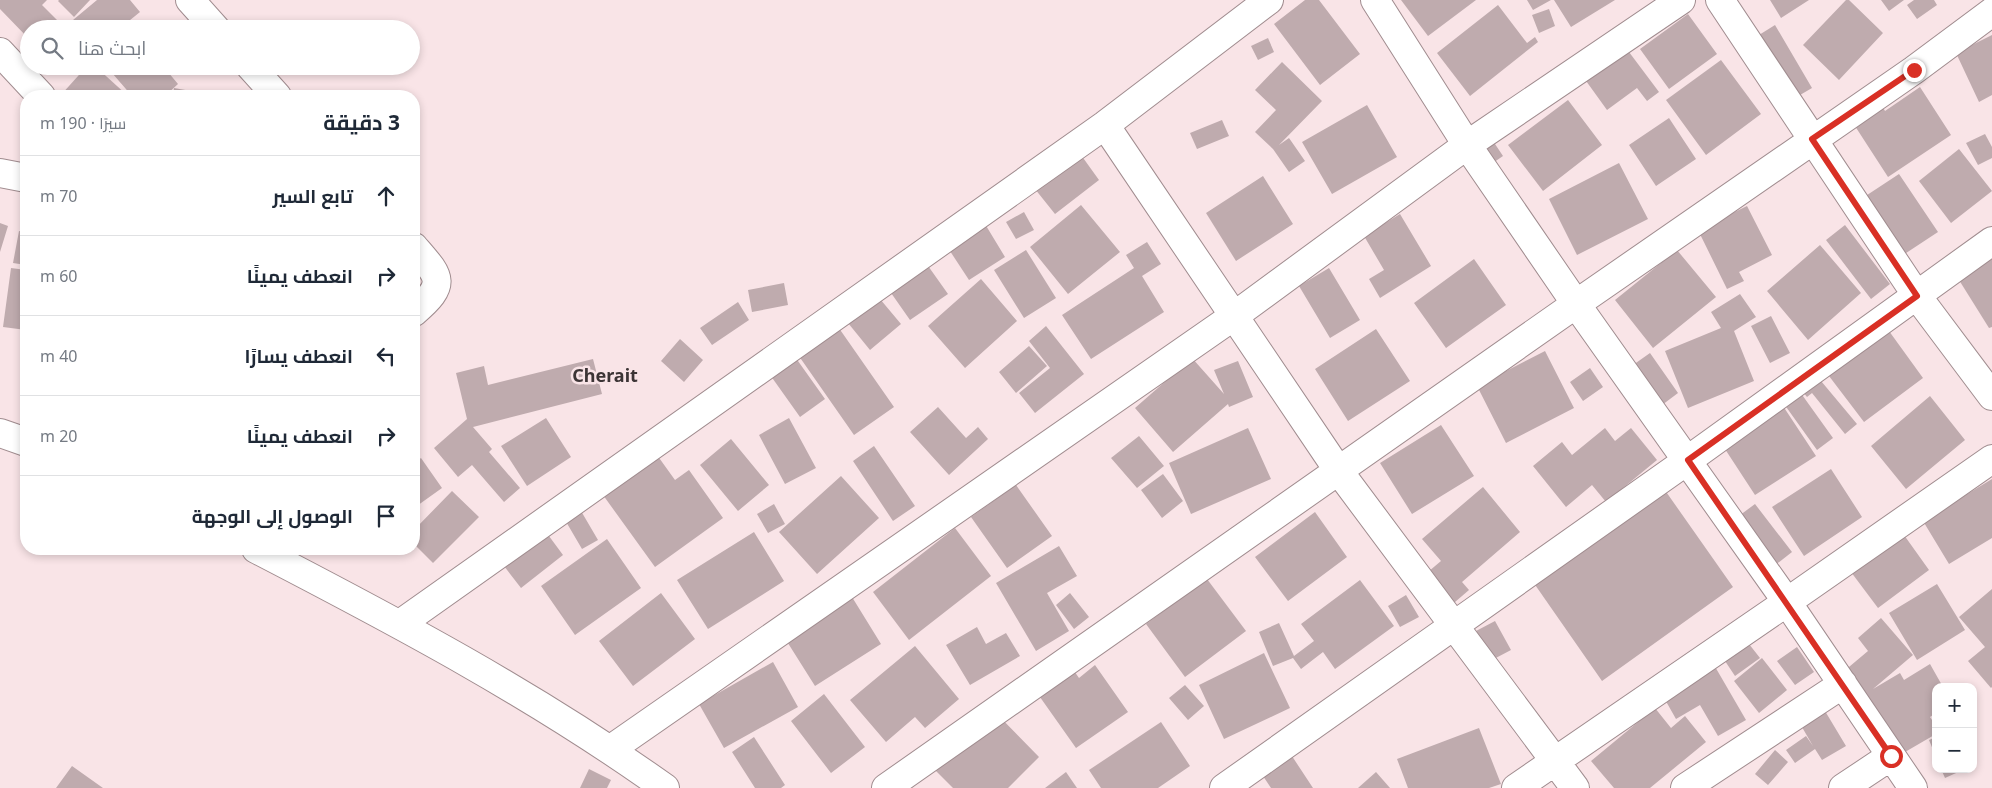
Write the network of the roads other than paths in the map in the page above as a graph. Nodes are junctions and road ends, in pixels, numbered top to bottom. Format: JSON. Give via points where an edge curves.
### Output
{"nodes":[{"id":1,"x":190,"y":0,"type":"edge"},
{"id":2,"x":1269,"y":0,"type":"edge"},
{"id":3,"x":1374,"y":0,"type":"edge"},
{"id":4,"x":1681,"y":0,"type":"edge"},
{"id":5,"x":1720,"y":0,"type":"edge"},
{"id":6,"x":1992,"y":12,"type":"edge"},
{"id":7,"x":208,"y":20,"type":"edge"},
{"id":8,"x":0,"y":52,"type":"edge"},
{"id":9,"x":20,"y":73,"type":"edge"},
{"id":10,"x":21,"y":75,"type":"edge"},
{"id":11,"x":258,"y":75,"type":"edge"},
{"id":12,"x":35,"y":90,"type":"edge"},
{"id":13,"x":272,"y":90,"type":"edge"},
{"id":14,"x":1105,"y":125,"type":"junction"},
{"id":15,"x":1812,"y":139,"type":"junction"},
{"id":16,"x":1467,"y":145,"type":"junction"},
{"id":17,"x":0,"y":173,"type":"edge"},
{"id":18,"x":20,"y":177,"type":"edge"},
{"id":19,"x":1992,"y":241,"type":"edge"},
{"id":20,"x":420,"y":254,"type":"edge"},
{"id":21,"x":1917,"y":296,"type":"junction"},
{"id":22,"x":1576,"y":304,"type":"junction"},
{"id":23,"x":420,"y":307,"type":"edge"},
{"id":24,"x":1234,"y":316,"type":"junction"},
{"id":25,"x":1992,"y":396,"type":"edge"},
{"id":26,"x":0,"y":434,"type":"edge"},
{"id":27,"x":20,"y":440,"type":"edge"},
{"id":28,"x":1992,"y":458,"type":"edge"},
{"id":29,"x":1688,"y":460,"type":"junction"},
{"id":30,"x":1338,"y":470,"type":"junction"},
{"id":31,"x":268,"y":555,"type":"edge"},
{"id":32,"x":1787,"y":602,"type":"junction"},
{"id":33,"x":400,"y":624,"type":"junction"},
{"id":34,"x":1453,"y":626,"type":"junction"},
{"id":35,"x":1843,"y":684,"type":"junction"},
{"id":36,"x":611,"y":749,"type":"junction"},
{"id":37,"x":1891,"y":756,"type":"junction"},
{"id":38,"x":1554,"y":760,"type":"junction"},
{"id":39,"x":665,"y":788,"type":"edge"},
{"id":40,"x":886,"y":788,"type":"edge"},
{"id":41,"x":1224,"y":788,"type":"edge"},
{"id":42,"x":1516,"y":788,"type":"edge"},
{"id":43,"x":1575,"y":788,"type":"edge"},
{"id":44,"x":1685,"y":788,"type":"edge"},
{"id":45,"x":1843,"y":788,"type":"edge"},
{"id":46,"x":1913,"y":788,"type":"edge"}],
"edges":[{"from":1,"to":7,"type":"street"},
{"from":2,"to":14,"type":"street"},
{"from":3,"to":16,"type":"street"},
{"from":4,"to":16,"type":"street"},
{"from":5,"to":15,"type":"street"},
{"from":6,"to":15,"type":"street"},
{"from":8,"to":9,"type":"street"},
{"from":10,"to":12,"type":"street"},
{"from":11,"to":13,"type":"street"},
{"from":14,"to":24,"type":"street"},
{"from":14,"to":33,"type":"street"},
{"from":15,"to":21,"type":"street"},
{"from":15,"to":22,"type":"street"},
{"from":16,"to":22,"type":"street"},
{"from":16,"to":24,"type":"street"},
{"from":17,"to":18,"type":"street"},
{"from":19,"to":21,"type":"street"},
{"from":20,"to":23,"type":"street","via":[[435,271],[436,279],[431,298]]},
{"from":21,"to":25,"type":"street"},
{"from":21,"to":29,"type":"street"},
{"from":22,"to":29,"type":"street"},
{"from":22,"to":30,"type":"street"},
{"from":24,"to":30,"type":"street"},
{"from":24,"to":36,"type":"street"},
{"from":26,"to":27,"type":"street"},
{"from":28,"to":32,"type":"street"},
{"from":29,"to":32,"type":"street"},
{"from":29,"to":34,"type":"street"},
{"from":30,"to":34,"type":"street"},
{"from":30,"to":40,"type":"street"},
{"from":31,"to":33,"type":"street"},
{"from":32,"to":35,"type":"street"},
{"from":32,"to":38,"type":"street"},
{"from":33,"to":36,"type":"street"},
{"from":34,"to":38,"type":"street"},
{"from":34,"to":41,"type":"street"},
{"from":35,"to":37,"type":"street"},
{"from":35,"to":44,"type":"street"},
{"from":36,"to":39,"type":"street"},
{"from":37,"to":45,"type":"street"},
{"from":37,"to":46,"type":"street"},
{"from":38,"to":42,"type":"street"},
{"from":38,"to":43,"type":"street"}]}
